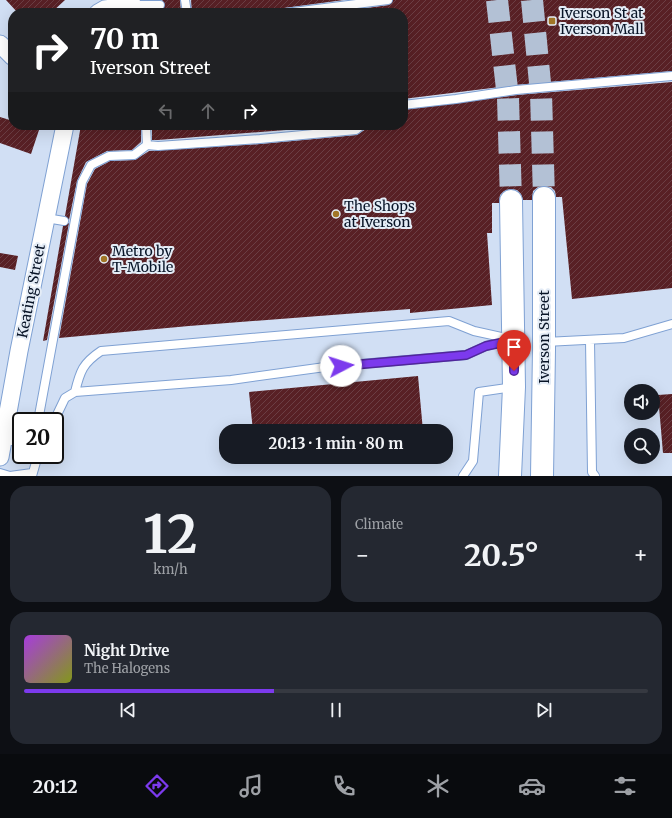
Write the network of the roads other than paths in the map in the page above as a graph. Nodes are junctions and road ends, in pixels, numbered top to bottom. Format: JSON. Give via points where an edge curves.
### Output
{"nodes":[{"id":1,"x":388,"y":0,"type":"edge"},
{"id":2,"x":160,"y":5,"type":"dead end"},
{"id":3,"x":132,"y":6,"type":"edge"},
{"id":4,"x":114,"y":8,"type":"edge"},
{"id":5,"x":325,"y":8,"type":"edge"},
{"id":6,"x":0,"y":44,"type":"edge"},
{"id":7,"x":8,"y":52,"type":"edge"},
{"id":8,"x":672,"y":76,"type":"edge"},
{"id":9,"x":408,"y":104,"type":"edge"},
{"id":10,"x":64,"y":130,"type":"edge"},
{"id":11,"x":146,"y":130,"type":"edge"},
{"id":12,"x":356,"y":130,"type":"edge"},
{"id":13,"x":147,"y":145,"type":"junction"},
{"id":14,"x":544,"y":198,"type":"tunnel mouth"},
{"id":15,"x":512,"y":202,"type":"tunnel mouth"},
{"id":16,"x":46,"y":218,"type":"junction"},
{"id":17,"x":64,"y":221,"type":"dead end"},
{"id":18,"x":672,"y":324,"type":"edge"},
{"id":19,"x":514,"y":340,"type":"junction"},
{"id":20,"x":590,"y":341,"type":"junction"},
{"id":21,"x":544,"y":342,"type":"junction"},
{"id":22,"x":514,"y":387,"type":"junction"},
{"id":23,"x":75,"y":392,"type":"junction"},
{"id":24,"x":40,"y":412,"type":"edge"},
{"id":25,"x":58,"y":412,"type":"edge"},
{"id":26,"x":3,"y":439,"type":"junction"},
{"id":27,"x":12,"y":440,"type":"edge"},
{"id":28,"x":0,"y":457,"type":"edge"},
{"id":29,"x":35,"y":464,"type":"edge"},
{"id":30,"x":0,"y":473,"type":"edge"},
{"id":31,"x":32,"y":475,"type":"edge"},
{"id":32,"x":463,"y":476,"type":"edge"},
{"id":33,"x":510,"y":476,"type":"edge"},
{"id":34,"x":542,"y":476,"type":"edge"},
{"id":35,"x":595,"y":476,"type":"edge"}],
"edges":[{"from":1,"to":5,"type":"lane"},
{"from":2,"to":3,"type":"lane"},
{"from":3,"to":4,"type":"street"},
{"from":6,"to":7,"type":"street"},
{"from":8,"to":9,"type":"lane","via":[[516,90]]},
{"from":10,"to":16,"type":"street","name":"Keating Street"},
{"from":11,"to":13,"type":"lane"},
{"from":12,"to":13,"type":"lane","via":[[265,139]]},
{"from":13,"to":24,"type":"lane","via":[[134,155],[109,156],[90,166],[82,182]]},
{"from":14,"to":21,"type":"main road","name":"Iverson Street"},
{"from":15,"to":19,"type":"main road"},
{"from":16,"to":17,"type":"lane"},
{"from":16,"to":26,"type":"street","name":"Keating Street"},
{"from":18,"to":20,"type":"lane","via":[[624,338]]},
{"from":19,"to":22,"type":"main road"},
{"from":19,"to":23,"type":"lane","via":[[486,346],[466,355],[325,367],[231,380]]},
{"from":19,"to":23,"type":"lane","via":[[474,331],[449,321],[101,350],[89,359],[80,372]]},
{"from":20,"to":21,"type":"lane"},
{"from":20,"to":35,"type":"lane","via":[[592,472]]},
{"from":21,"to":34,"type":"main road","name":"Iverson Street"},
{"from":22,"to":32,"type":"lane","via":[[479,392],[473,461]]},
{"from":22,"to":33,"type":"main road"},
{"from":23,"to":25,"type":"lane","via":[[65,398]]},
{"from":26,"to":27,"type":"lane"},
{"from":26,"to":28,"type":"street","name":"Keating Street"},
{"from":29,"to":31,"type":"lane"},
{"from":30,"to":31,"type":"lane","via":[[10,476]]}]}
